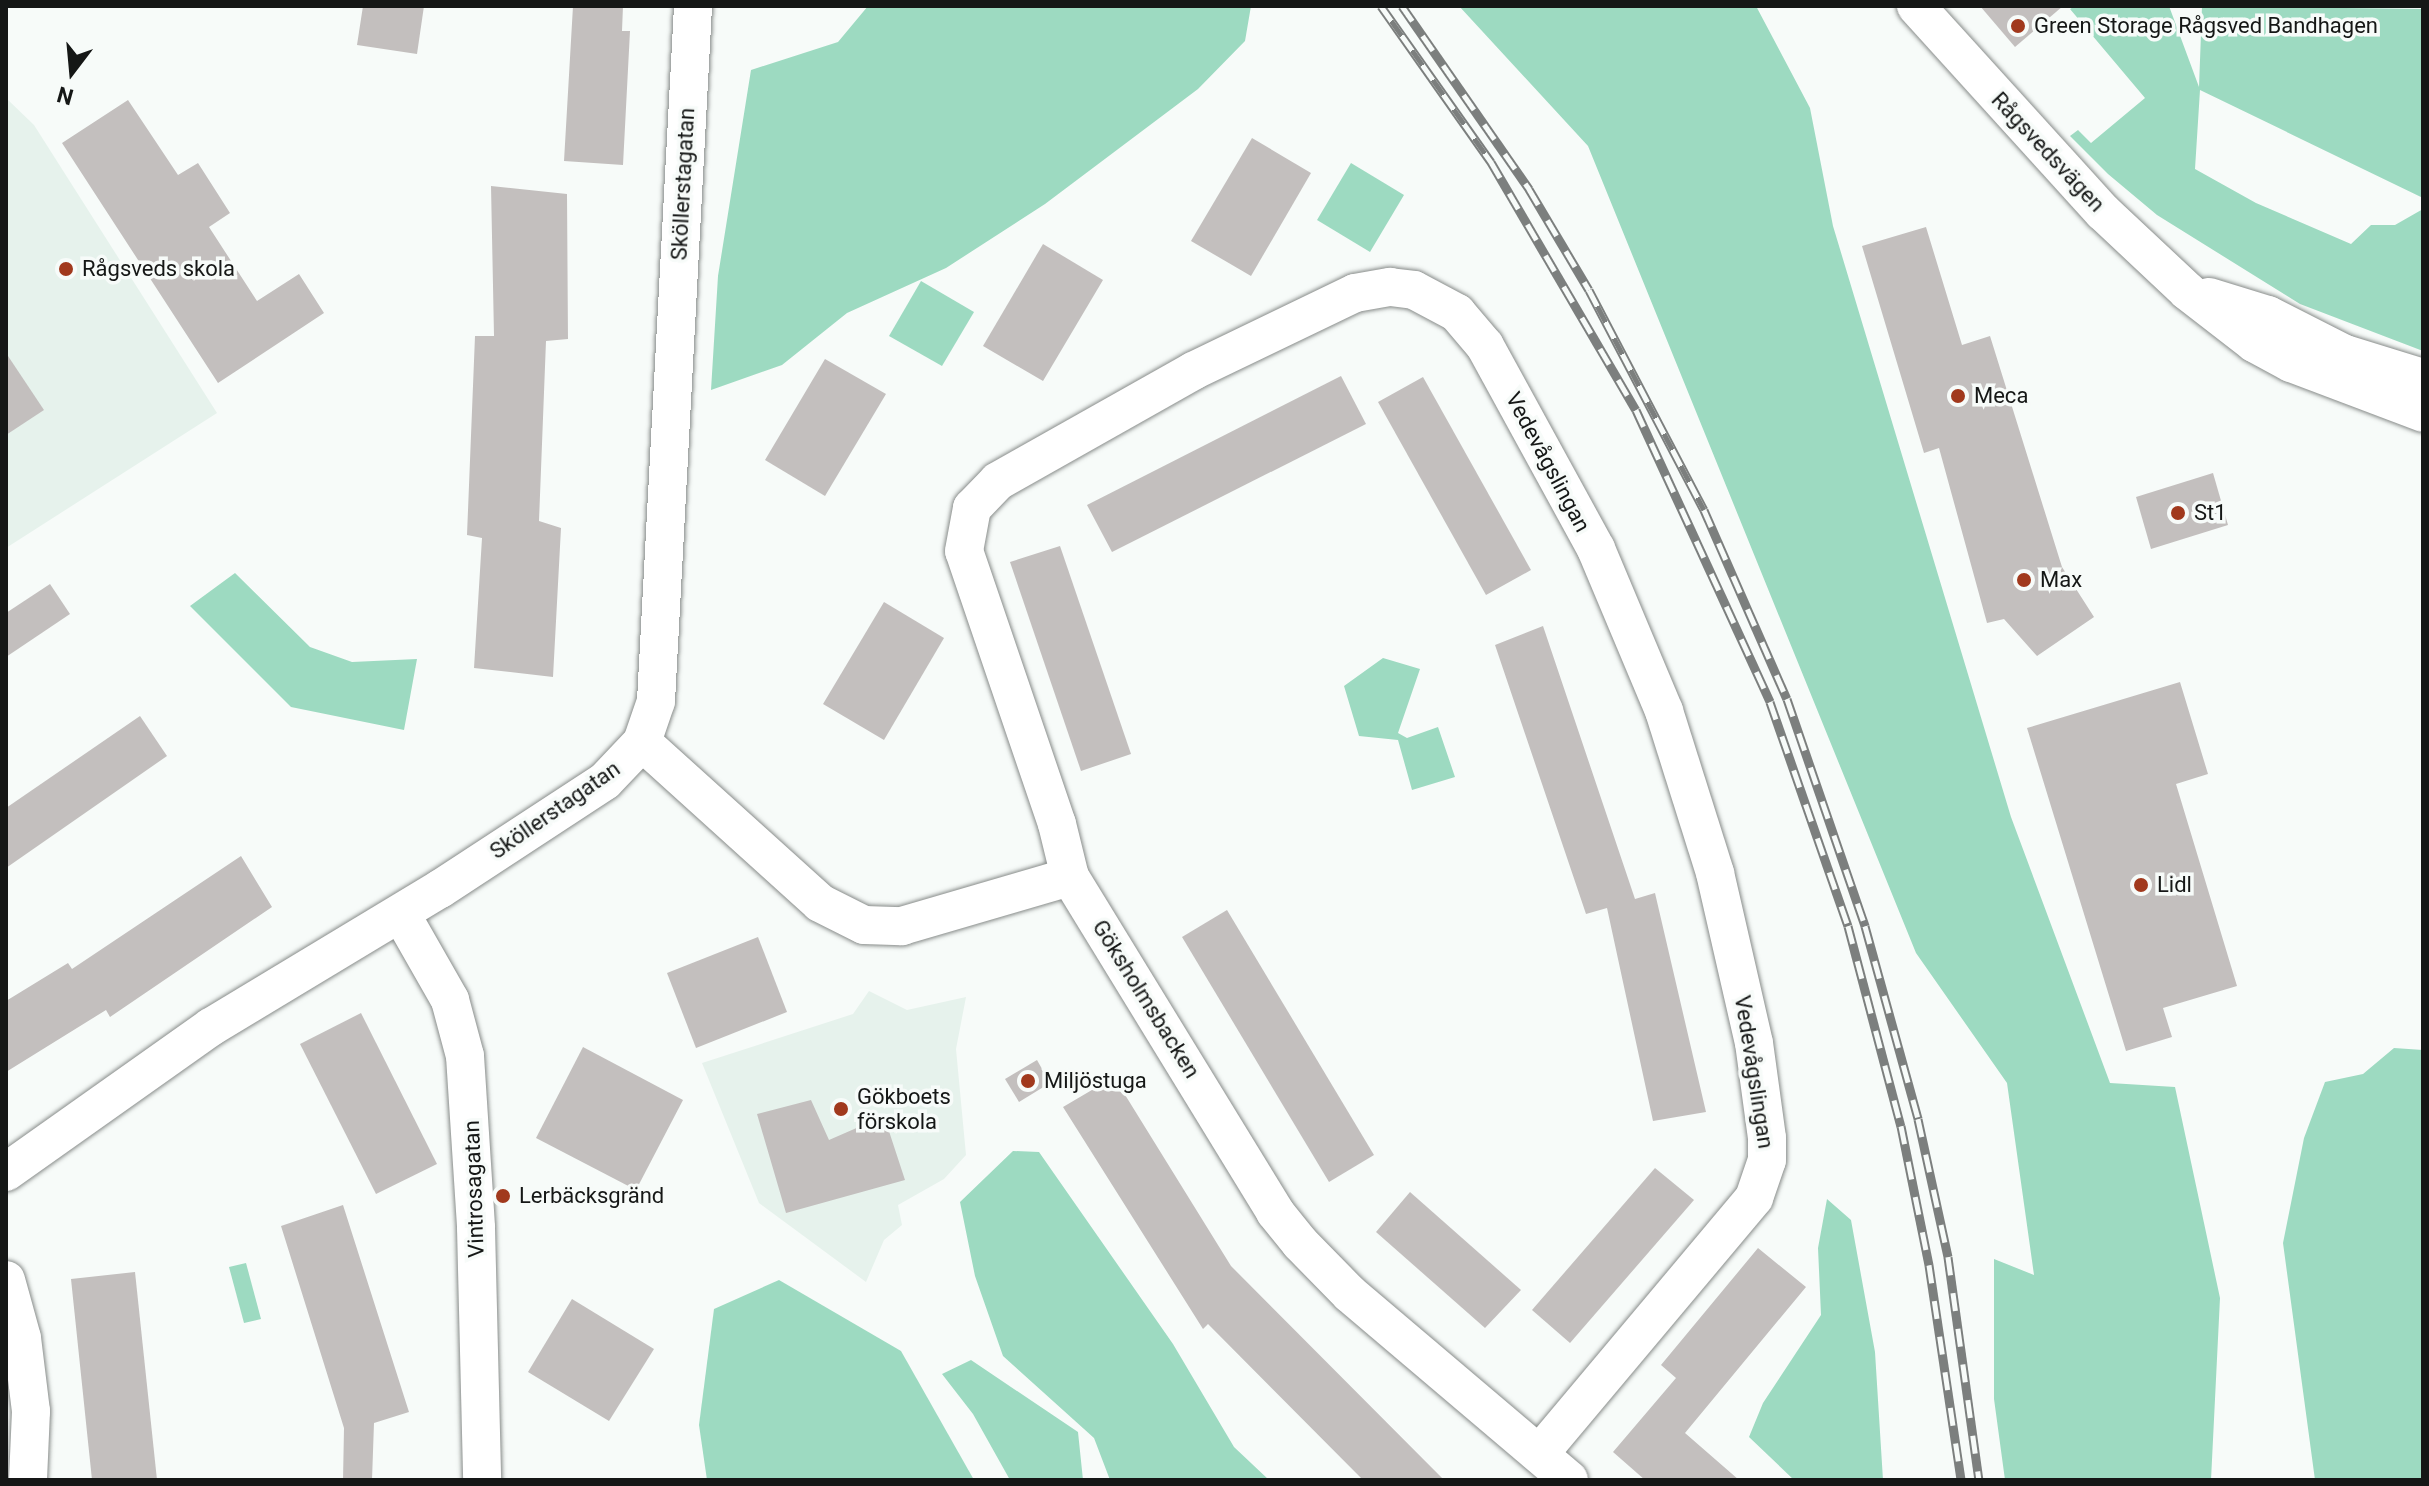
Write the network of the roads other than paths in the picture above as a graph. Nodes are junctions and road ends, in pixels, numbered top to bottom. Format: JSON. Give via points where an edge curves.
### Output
{"nodes":[{"id":1,"x":693,"y":6,"type":"edge"},
{"id":2,"x":1916,"y":6,"type":"edge"},
{"id":3,"x":2187,"y":291,"type":"junction"},
{"id":4,"x":2423,"y":378,"type":"edge"},
{"id":5,"x":2423,"y":413,"type":"edge"},
{"id":6,"x":642,"y":742,"type":"junction"},
{"id":7,"x":1070,"y":877,"type":"junction"},
{"id":8,"x":401,"y":914,"type":"junction"},
{"id":9,"x":6,"y":1172,"type":"edge"},
{"id":10,"x":6,"y":1280,"type":"edge"},
{"id":11,"x":1539,"y":1454,"type":"junction"},
{"id":12,"x":28,"y":1480,"type":"edge"},
{"id":13,"x":482,"y":1480,"type":"edge"},
{"id":14,"x":1569,"y":1480,"type":"edge"}],
"edges":[{"from":1,"to":6,"type":"street","name":"Sköllerstagatan","via":[[656,690]]},
{"from":2,"to":3,"type":"street","name":"Rågsvedsvägen","via":[[2103,212]]},
{"from":3,"to":4,"type":"street","name":"Rågsvedsvägen","via":[[2268,315],[2345,354]]},
{"from":3,"to":5,"type":"street","name":"Rågsvedsvägen","via":[[2254,343],[2291,363]]},
{"from":6,"to":7,"type":"street","via":[[820,903],[864,925],[902,926]]},
{"from":6,"to":8,"type":"street","name":"Sköllerstagatan","via":[[605,781]]},
{"from":7,"to":11,"type":"street","name":"Göksholmsbacken","via":[[1275,1212],[1350,1294]]},
{"from":7,"to":11,"type":"street","name":"Vedevågslingan","via":[[1057,824],[964,551],[972,508],[998,481],[1193,371],[1355,293],[1390,287],[1414,290],[1457,313],[1485,346],[1596,549],[1664,711],[1715,873],[1754,1043],[1767,1138],[1767,1160],[1754,1198]]},
{"from":8,"to":9,"type":"street","name":"Sköllerstagatan","via":[[211,1027]]},
{"from":8,"to":13,"type":"street","name":"Vintrosagatan","via":[[450,1000],[465,1056],[476,1228]]},
{"from":10,"to":12,"type":"street","via":[[22,1338],[31,1411]]},
{"from":11,"to":14,"type":"street","name":"Göksholmsbacken"}]}
